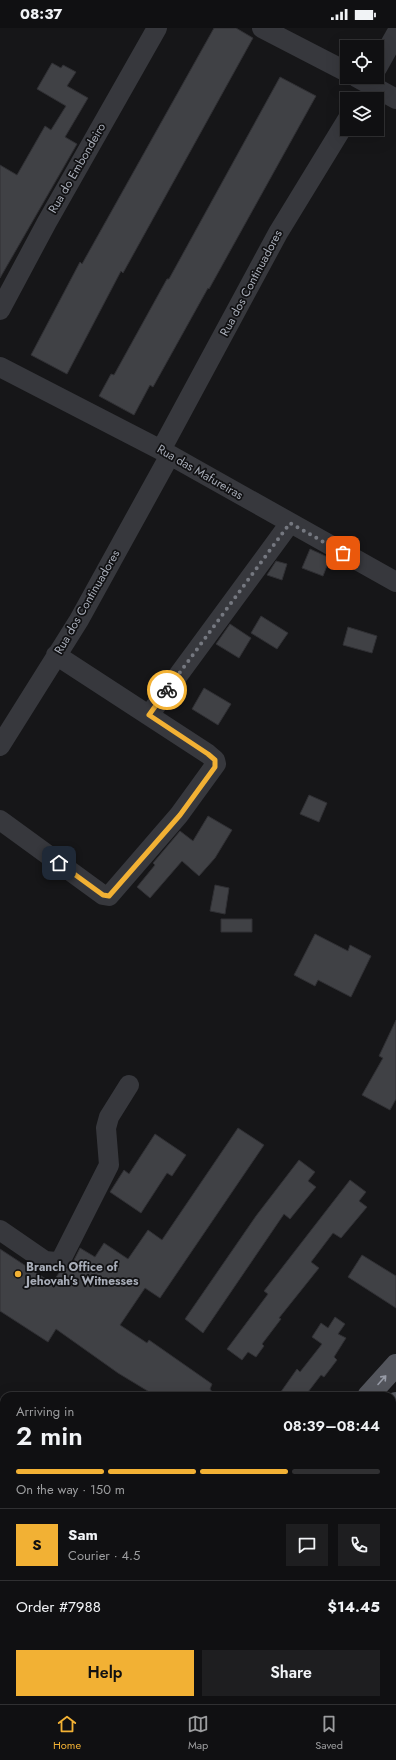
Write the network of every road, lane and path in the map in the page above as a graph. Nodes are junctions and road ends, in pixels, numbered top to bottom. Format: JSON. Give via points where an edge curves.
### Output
{"nodes":[{"id":1,"x":157,"y":28,"type":"edge"},
{"id":2,"x":262,"y":28,"type":"edge"},
{"id":3,"x":396,"y":34,"type":"edge"},
{"id":4,"x":384,"y":53,"type":"edge"},
{"id":5,"x":340,"y":68,"type":"edge"},
{"id":6,"x":372,"y":84,"type":"edge"},
{"id":7,"x":396,"y":99,"type":"edge"},
{"id":8,"x":340,"y":131,"type":"edge"},
{"id":9,"x":0,"y":310,"type":"edge"},
{"id":10,"x":0,"y":367,"type":"edge"},
{"id":11,"x":166,"y":452,"type":"junction"},
{"id":12,"x":290,"y":523,"type":"junction"},
{"id":13,"x":396,"y":582,"type":"edge"},
{"id":14,"x":56,"y":656,"type":"junction"},
{"id":15,"x":149,"y":715,"type":"junction"},
{"id":16,"x":8,"y":717,"type":"edge"},
{"id":17,"x":0,"y":746,"type":"edge"},
{"id":18,"x":0,"y":820,"type":"edge"},
{"id":19,"x":129,"y":1085,"type":"dead end"},
{"id":20,"x":0,"y":1230,"type":"edge"},
{"id":21,"x":396,"y":1365,"type":"edge"},
{"id":22,"x":372,"y":1392,"type":"edge"}],
"edges":[{"from":1,"to":9,"type":"street","name":"Rua do Embondeiro"},
{"from":2,"to":5,"type":"street"},
{"from":3,"to":4,"type":"street"},
{"from":6,"to":7,"type":"street"},
{"from":8,"to":11,"type":"street","name":"Rua dos Continuadores","via":[[278,233]]},
{"from":10,"to":11,"type":"street","name":"Rua das Mafureiras"},
{"from":11,"to":12,"type":"street","name":"Rua das Mafureiras"},
{"from":11,"to":14,"type":"street","name":"Rua dos Continuadores","via":[[79,620]]},
{"from":12,"to":13,"type":"street","name":"Rua das Mafureiras"},
{"from":12,"to":15,"type":"street"},
{"from":14,"to":15,"type":"street"},
{"from":14,"to":16,"type":"street","name":"Rua dos Continuadores"},
{"from":15,"to":18,"type":"street","via":[[208,754],[216,764],[180,815],[109,896],[103,895]]},
{"from":16,"to":17,"type":"street","name":"Rua dos Continuadores"},
{"from":19,"to":20,"type":"street","via":[[109,1116],[106,1128],[109,1165],[62,1258],[56,1262],[45,1261]]},
{"from":22,"to":21,"type":"main road","one_way":true}]}
